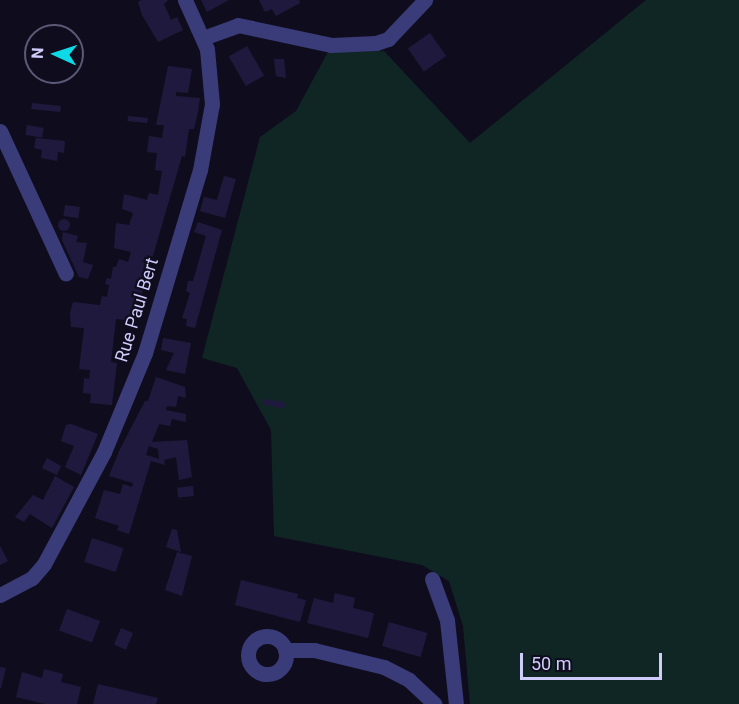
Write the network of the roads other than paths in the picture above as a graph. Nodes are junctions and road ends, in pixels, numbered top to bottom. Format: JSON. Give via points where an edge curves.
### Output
{"nodes":[{"id":1,"x":185,"y":0,"type":"edge"},
{"id":2,"x":425,"y":0,"type":"edge"},
{"id":3,"x":203,"y":38,"type":"junction"},
{"id":4,"x":0,"y":131,"type":"edge"},
{"id":5,"x":66,"y":274,"type":"dead end"},
{"id":6,"x":432,"y":579,"type":"dead end"},
{"id":7,"x":0,"y":595,"type":"edge"},
{"id":8,"x":285,"y":650,"type":"dead end"},
{"id":9,"x":435,"y":704,"type":"edge"},
{"id":10,"x":456,"y":704,"type":"edge"}],
"edges":[{"from":1,"to":3,"type":"street","name":"Rue Paul Bert"},
{"from":2,"to":3,"type":"street","via":[[388,39],[376,43],[331,45],[238,25]]},
{"from":3,"to":7,"type":"street","name":"Rue Paul Bert","via":[[212,78],[208,130],[141,368],[86,488],[44,564],[32,578]]},
{"from":4,"to":5,"type":"street"},
{"from":6,"to":10,"type":"street","via":[[447,620]]},
{"from":8,"to":9,"type":"street","via":[[314,650],[375,663],[401,675]]}]}
